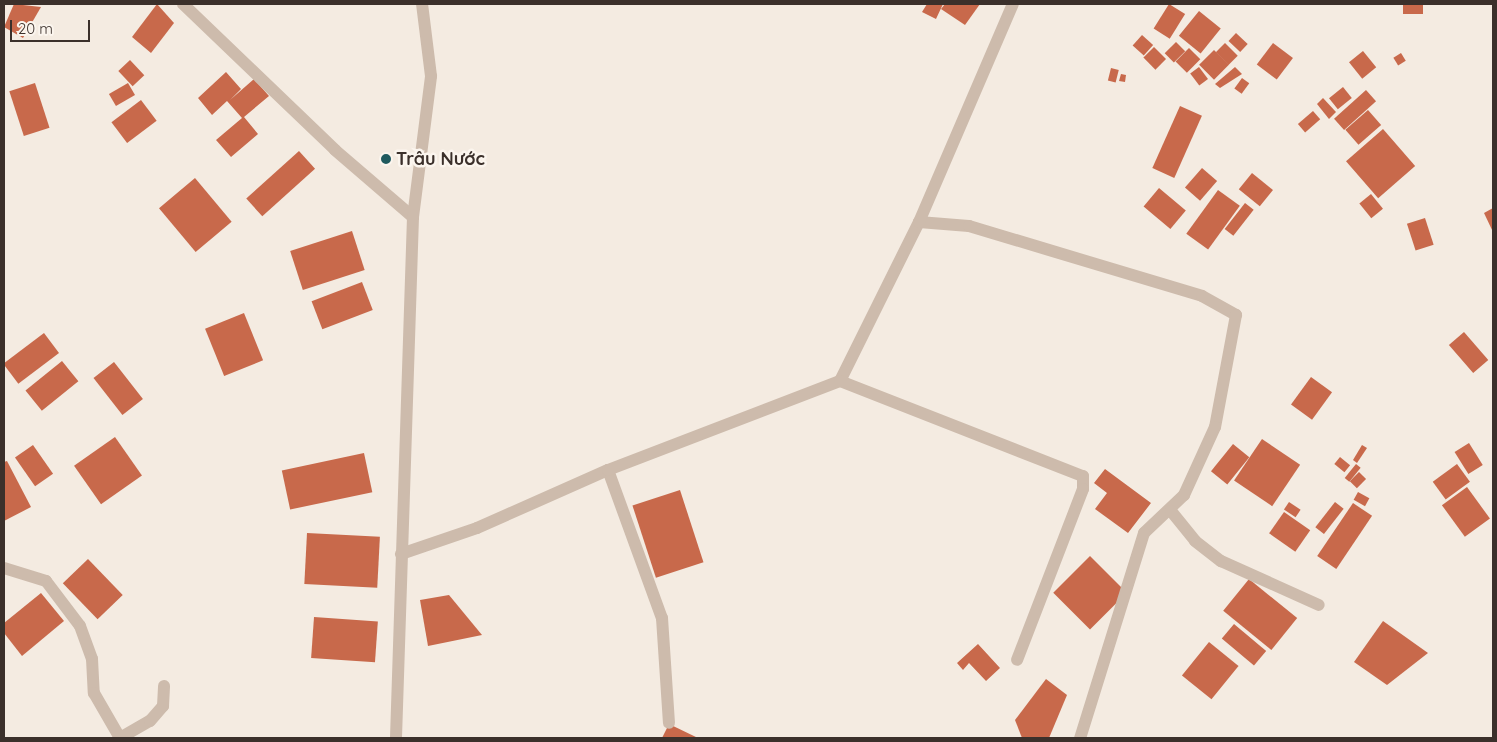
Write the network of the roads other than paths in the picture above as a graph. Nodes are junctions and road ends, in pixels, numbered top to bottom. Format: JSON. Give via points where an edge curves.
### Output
{"nodes":[{"id":1,"x":183,"y":4,"type":"edge"},
{"id":2,"x":422,"y":4,"type":"edge"},
{"id":3,"x":1013,"y":4,"type":"edge"},
{"id":4,"x":413,"y":217,"type":"junction"},
{"id":5,"x":919,"y":222,"type":"junction"},
{"id":6,"x":840,"y":381,"type":"junction"},
{"id":7,"x":608,"y":470,"type":"junction"},
{"id":8,"x":1170,"y":511,"type":"junction"},
{"id":9,"x":401,"y":554,"type":"junction"},
{"id":10,"x":4,"y":568,"type":"edge"},
{"id":11,"x":1319,"y":605,"type":"dead end"},
{"id":12,"x":1018,"y":660,"type":"dead end"},
{"id":13,"x":164,"y":686,"type":"dead end"},
{"id":14,"x":669,"y":723,"type":"dead end"},
{"id":15,"x":120,"y":738,"type":"edge"},
{"id":16,"x":396,"y":738,"type":"edge"},
{"id":17,"x":1080,"y":738,"type":"edge"}],
"edges":[{"from":1,"to":4,"type":"street","via":[[335,150]]},
{"from":2,"to":4,"type":"street","via":[[430,76]]},
{"from":3,"to":5,"type":"street"},
{"from":4,"to":9,"type":"street"},
{"from":5,"to":6,"type":"street"},
{"from":5,"to":8,"type":"street","via":[[969,226],[1202,296],[1236,315],[1215,427],[1194,479]]},
{"from":6,"to":7,"type":"street"},
{"from":6,"to":12,"type":"street","via":[[1083,476],[1083,489]]},
{"from":7,"to":9,"type":"street","via":[[477,528]]},
{"from":7,"to":14,"type":"street","via":[[662,618]]},
{"from":8,"to":11,"type":"street","via":[[1195,541],[1220,561]]},
{"from":8,"to":17,"type":"street","via":[[1144,533]]},
{"from":9,"to":16,"type":"street"},
{"from":10,"to":15,"type":"street","via":[[46,582],[80,626],[92,659],[94,693]]},
{"from":13,"to":15,"type":"street","via":[[163,706],[150,722]]}]}
